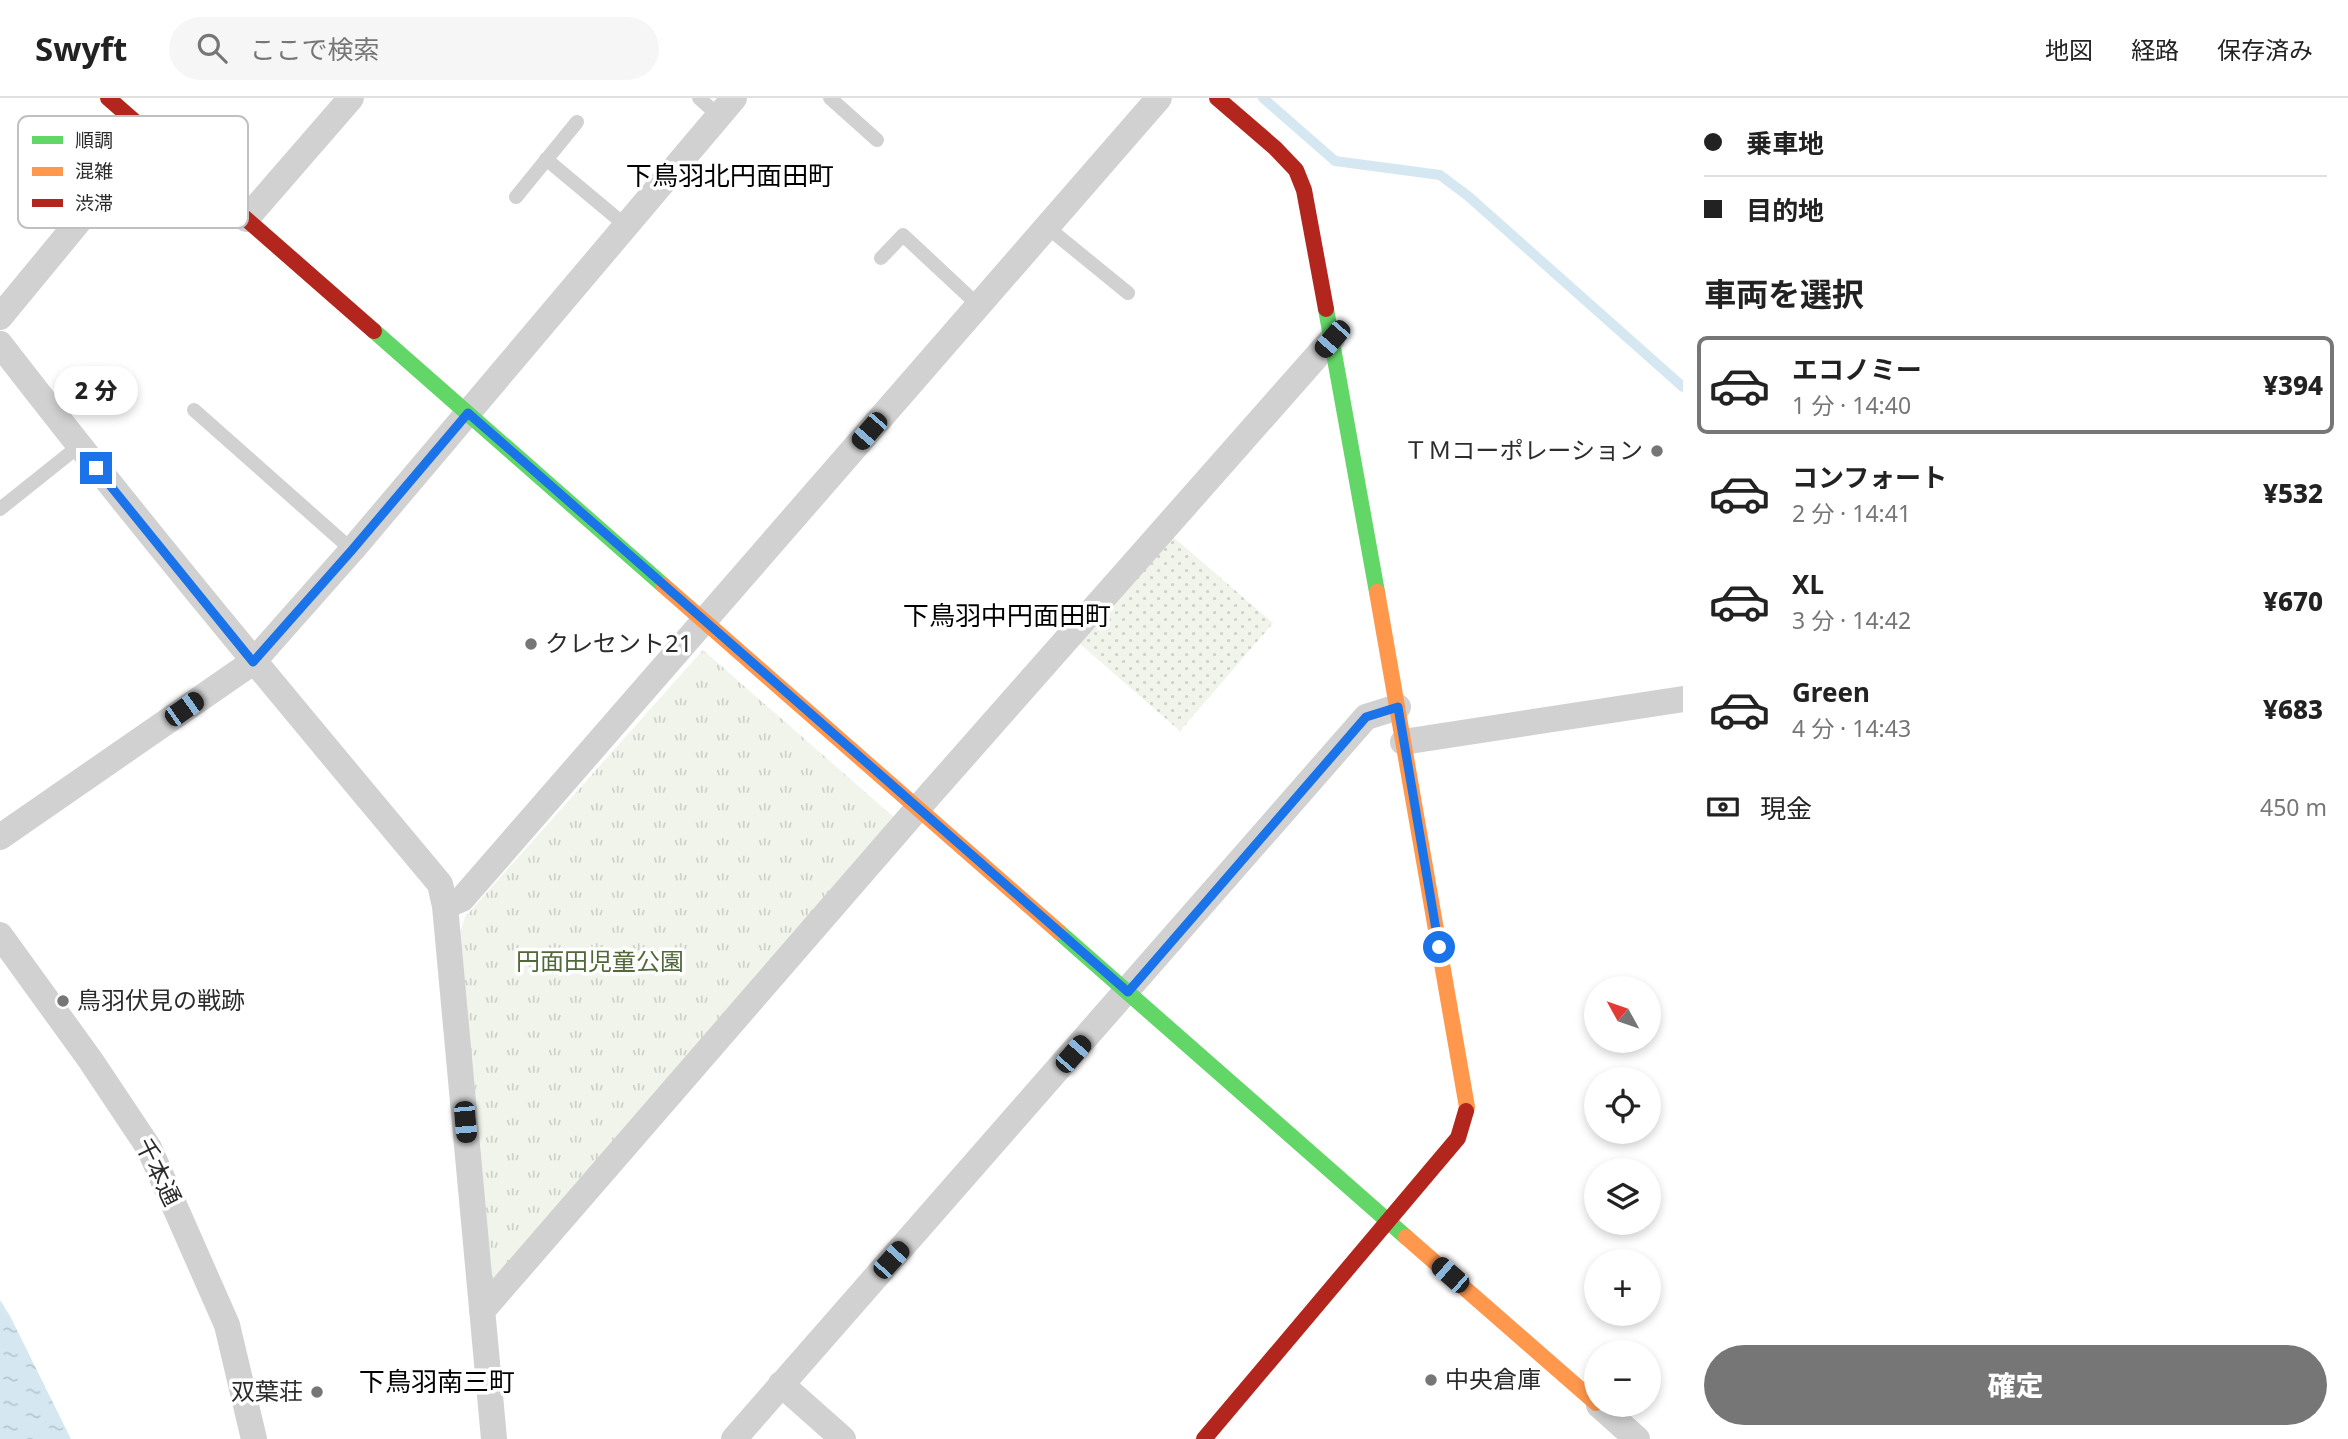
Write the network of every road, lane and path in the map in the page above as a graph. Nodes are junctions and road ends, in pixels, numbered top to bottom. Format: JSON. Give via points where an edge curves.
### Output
{"nodes":[{"id":1,"x":108,"y":98,"type":"edge"},
{"id":2,"x":351,"y":98,"type":"edge"},
{"id":3,"x":699,"y":98,"type":"edge"},
{"id":4,"x":830,"y":98,"type":"edge"},
{"id":5,"x":1159,"y":98,"type":"edge"},
{"id":6,"x":1217,"y":98,"type":"edge"},
{"id":7,"x":726,"y":107,"type":"edge"},
{"id":8,"x":128,"y":116,"type":"edge"},
{"id":9,"x":577,"y":122,"type":"dead end"},
{"id":10,"x":877,"y":140,"type":"dead end"},
{"id":11,"x":546,"y":159,"type":"junction"},
{"id":12,"x":516,"y":197,"type":"dead end"},
{"id":13,"x":248,"y":217,"type":"edge"},
{"id":14,"x":248,"y":221,"type":"edge"},
{"id":15,"x":625,"y":225,"type":"junction"},
{"id":16,"x":1047,"y":227,"type":"junction"},
{"id":17,"x":73,"y":228,"type":"edge"},
{"id":18,"x":881,"y":258,"type":"dead end"},
{"id":19,"x":1128,"y":293,"type":"dead end"},
{"id":20,"x":979,"y":306,"type":"junction"},
{"id":21,"x":0,"y":317,"type":"edge"},
{"id":22,"x":1332,"y":339,"type":"junction"},
{"id":23,"x":0,"y":344,"type":"edge"},
{"id":24,"x":194,"y":410,"type":"dead end"},
{"id":25,"x":468,"y":413,"type":"junction"},
{"id":26,"x":79,"y":446,"type":"junction"},
{"id":27,"x":0,"y":509,"type":"edge"},
{"id":28,"x":352,"y":550,"type":"junction"},
{"id":29,"x":704,"y":620,"type":"junction"},
{"id":30,"x":253,"y":662,"type":"junction"},
{"id":31,"x":1683,"y":699,"type":"edge"},
{"id":32,"x":1398,"y":707,"type":"junction"},
{"id":33,"x":1403,"y":742,"type":"junction"},
{"id":34,"x":918,"y":808,"type":"junction"},
{"id":35,"x":0,"y":837,"type":"edge"},
{"id":36,"x":446,"y":905,"type":"junction"},
{"id":37,"x":0,"y":935,"type":"edge"},
{"id":38,"x":1128,"y":992,"type":"junction"},
{"id":39,"x":1388,"y":1220,"type":"junction"},
{"id":40,"x":482,"y":1311,"type":"junction"},
{"id":41,"x":781,"y":1384,"type":"junction"},
{"id":42,"x":1584,"y":1393,"type":"edge"},
{"id":43,"x":1612,"y":1417,"type":"edge"},
{"id":44,"x":254,"y":1439,"type":"edge"},
{"id":45,"x":494,"y":1439,"type":"edge"},
{"id":46,"x":734,"y":1439,"type":"edge"},
{"id":47,"x":843,"y":1439,"type":"edge"},
{"id":48,"x":1204,"y":1439,"type":"edge"},
{"id":49,"x":1637,"y":1439,"type":"edge"}],
"edges":[{"from":1,"to":8,"type":"street"},
{"from":2,"to":13,"type":"street"},
{"from":3,"to":7,"type":"lane"},
{"from":4,"to":10,"type":"lane"},
{"from":5,"to":16,"type":"street"},
{"from":6,"to":22,"type":"street","via":[[1296,170],[1304,190]]},
{"from":7,"to":15,"type":"street"},
{"from":9,"to":11,"type":"lane"},
{"from":11,"to":12,"type":"lane"},
{"from":11,"to":15,"type":"lane"},
{"from":14,"to":25,"type":"street"},
{"from":15,"to":25,"type":"street"},
{"from":16,"to":19,"type":"lane"},
{"from":16,"to":20,"type":"street"},
{"from":17,"to":21,"type":"street"},
{"from":18,"to":20,"type":"lane","via":[[903,236]]},
{"from":20,"to":29,"type":"street"},
{"from":22,"to":32,"type":"street"},
{"from":22,"to":34,"type":"street"},
{"from":23,"to":26,"type":"street"},
{"from":24,"to":28,"type":"lane"},
{"from":25,"to":28,"type":"street"},
{"from":25,"to":29,"type":"street"},
{"from":26,"to":27,"type":"lane"},
{"from":26,"to":30,"type":"street"},
{"from":28,"to":30,"type":"street"},
{"from":29,"to":34,"type":"street"},
{"from":29,"to":36,"type":"street","via":[[462,898]]},
{"from":30,"to":35,"type":"street"},
{"from":30,"to":36,"type":"street","via":[[440,884]]},
{"from":31,"to":33,"type":"street"},
{"from":32,"to":33,"type":"street"},
{"from":32,"to":38,"type":"street","via":[[1366,717]]},
{"from":33,"to":39,"type":"street","via":[[1467,1107],[1458,1138]]},
{"from":34,"to":38,"type":"street"},
{"from":34,"to":40,"type":"street"},
{"from":36,"to":40,"type":"street"},
{"from":37,"to":44,"type":"street","name":"千本通","via":[[149,1148],[228,1325]]},
{"from":38,"to":39,"type":"street"},
{"from":38,"to":41,"type":"street"},
{"from":39,"to":42,"type":"street"},
{"from":39,"to":48,"type":"street"},
{"from":40,"to":45,"type":"street"},
{"from":41,"to":46,"type":"street"},
{"from":41,"to":47,"type":"street"},
{"from":43,"to":49,"type":"street"}]}
